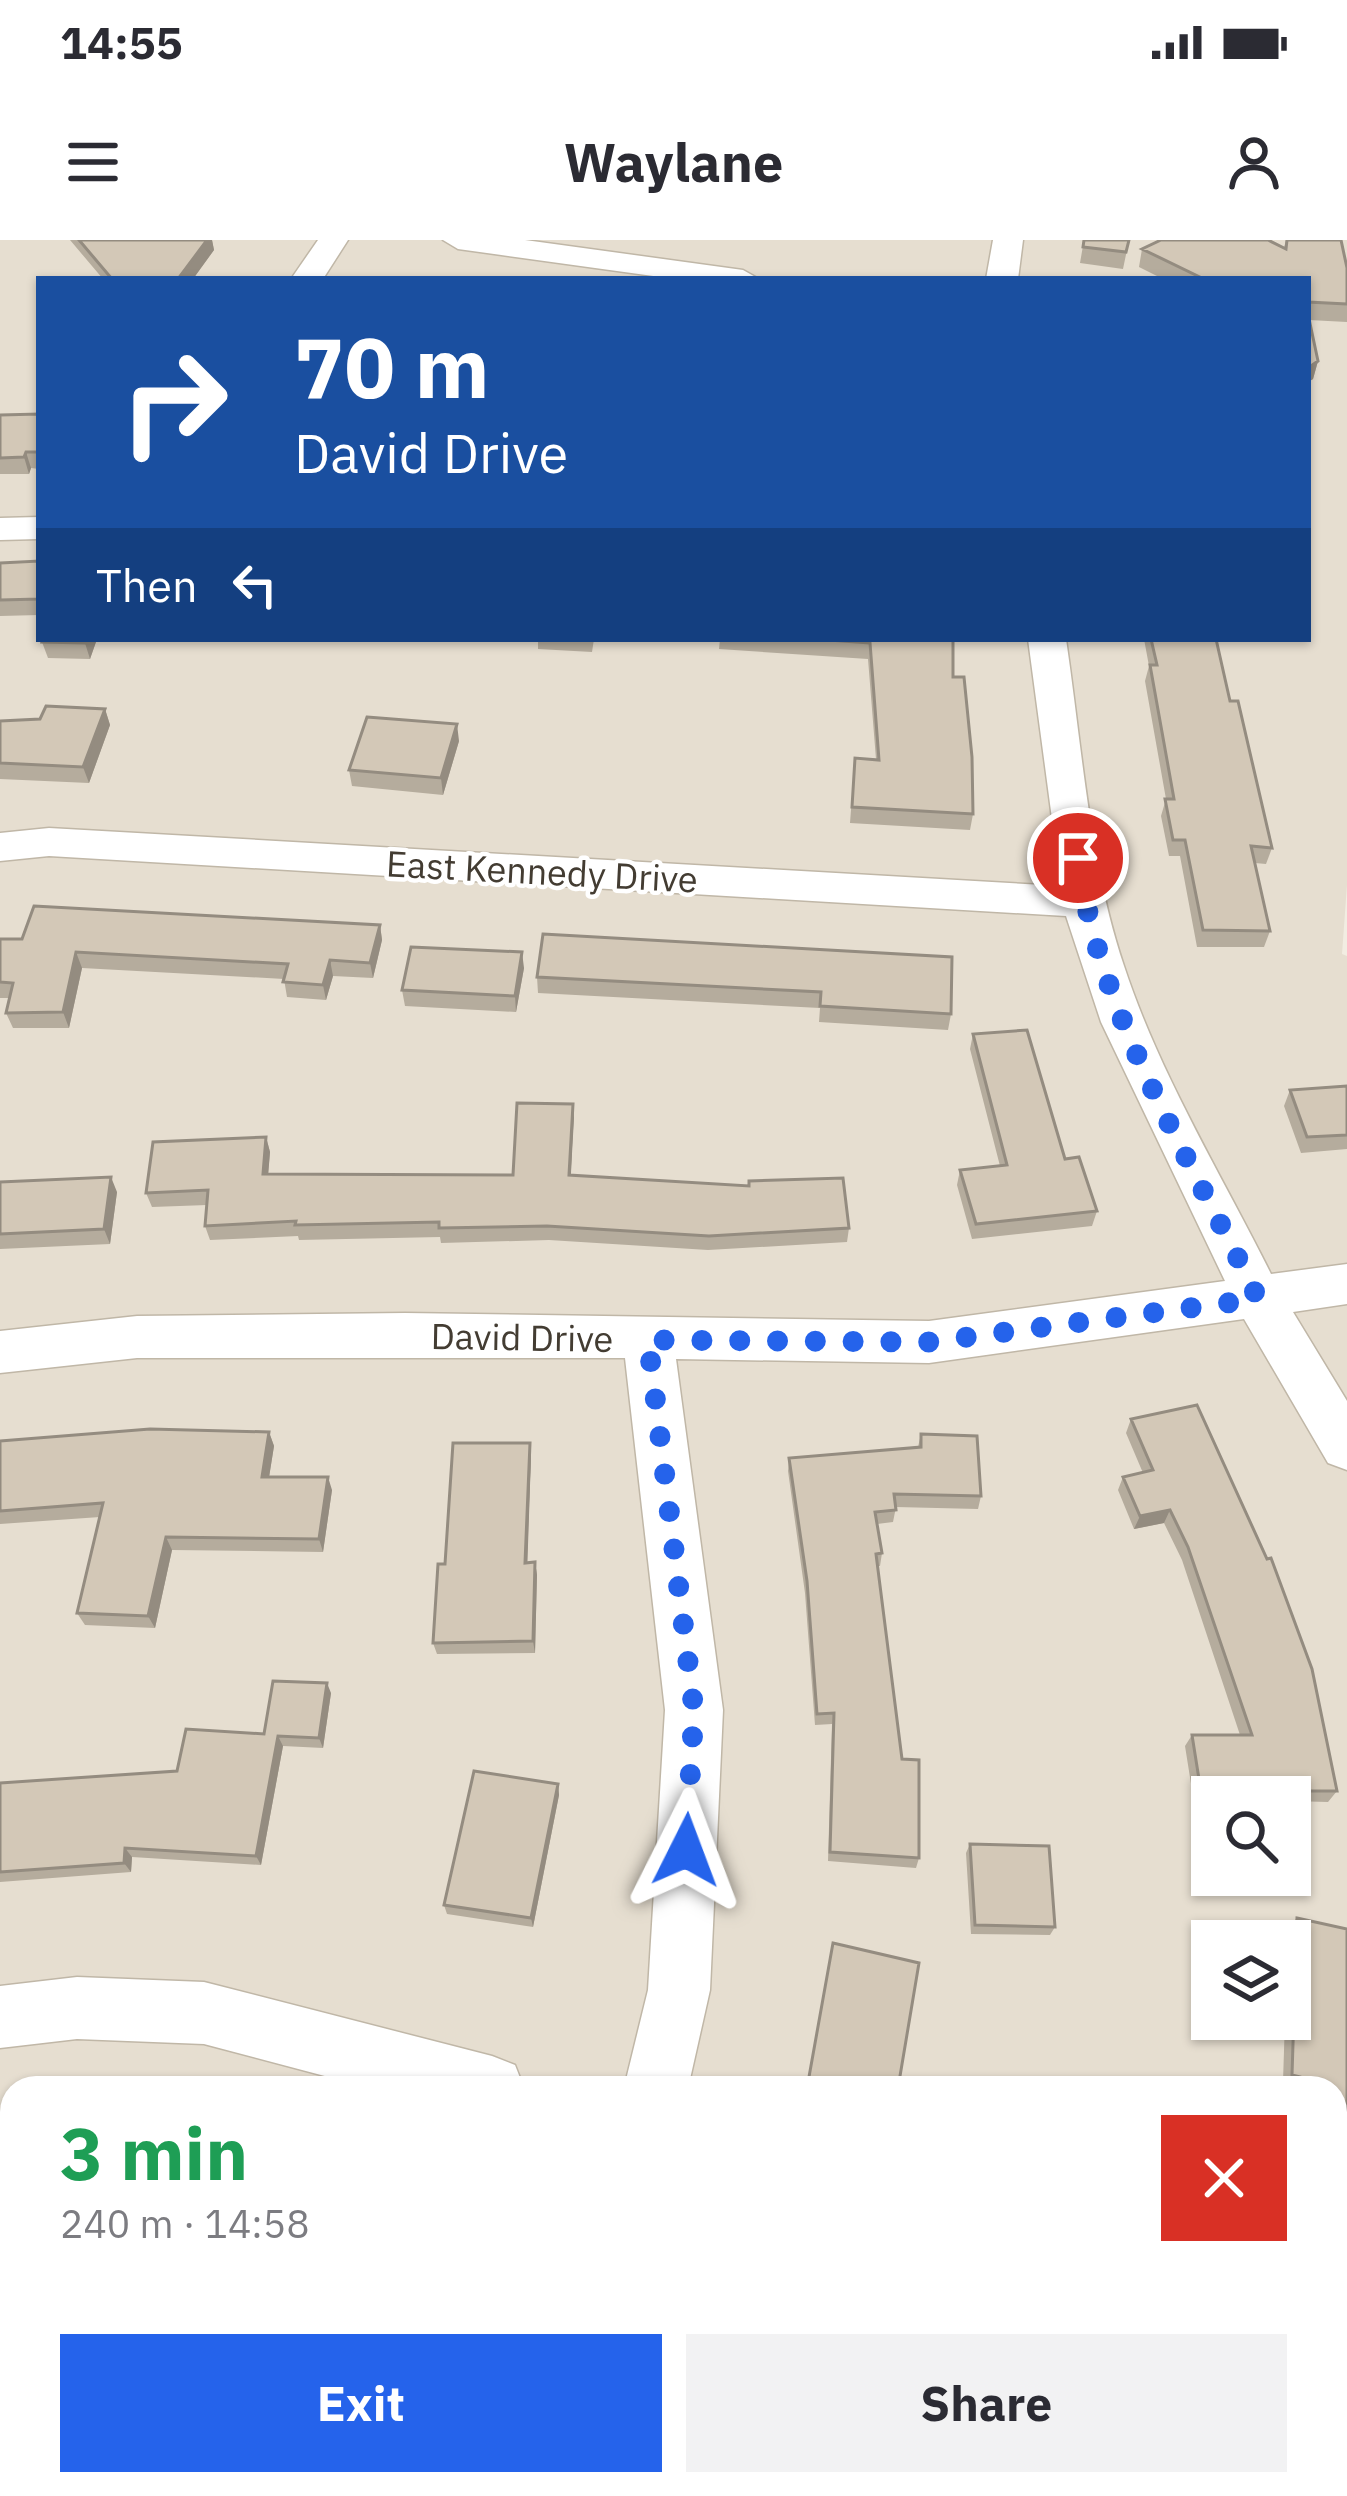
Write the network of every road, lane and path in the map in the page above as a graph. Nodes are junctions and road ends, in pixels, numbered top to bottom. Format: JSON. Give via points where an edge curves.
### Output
{"nodes":[{"id":1,"x":332,"y":240,"type":"edge"},
{"id":2,"x":458,"y":240,"type":"edge"},
{"id":3,"x":1008,"y":240,"type":"edge"},
{"id":4,"x":309,"y":276,"type":"edge"},
{"id":5,"x":721,"y":276,"type":"edge"},
{"id":6,"x":1002,"y":276,"type":"edge"},
{"id":7,"x":36,"y":527,"type":"edge"},
{"id":8,"x":0,"y":529,"type":"edge"},
{"id":9,"x":1047,"y":642,"type":"edge"},
{"id":10,"x":0,"y":847,"type":"edge"},
{"id":11,"x":1084,"y":902,"type":"junction"},
{"id":12,"x":1347,"y":1284,"type":"edge"},
{"id":13,"x":1258,"y":1299,"type":"junction"},
{"id":14,"x":648,"y":1340,"type":"junction"},
{"id":15,"x":0,"y":1352,"type":"edge"},
{"id":16,"x":1347,"y":1448,"type":"edge"},
{"id":17,"x":0,"y":2017,"type":"edge"},
{"id":18,"x":446,"y":2076,"type":"edge"},
{"id":19,"x":659,"y":2076,"type":"edge"}],
"edges":[{"from":1,"to":4,"type":"street"},
{"from":2,"to":5,"type":"street"},
{"from":3,"to":6,"type":"street"},
{"from":7,"to":8,"type":"street"},
{"from":9,"to":11,"type":"street"},
{"from":10,"to":11,"type":"street","name":"East Kennedy Drive","via":[[73,843]]},
{"from":11,"to":13,"type":"street","via":[[1123,1022]]},
{"from":12,"to":13,"type":"street","name":"David Drive"},
{"from":13,"to":14,"type":"street","name":"David Drive","via":[[929,1342]]},
{"from":13,"to":16,"type":"street"},
{"from":14,"to":15,"type":"street","name":"David Drive","via":[[137,1337]]},
{"from":14,"to":19,"type":"street","via":[[694,1710],[679,1990]]},
{"from":17,"to":18,"type":"street","via":[[77,2008],[204,2013]]}]}
